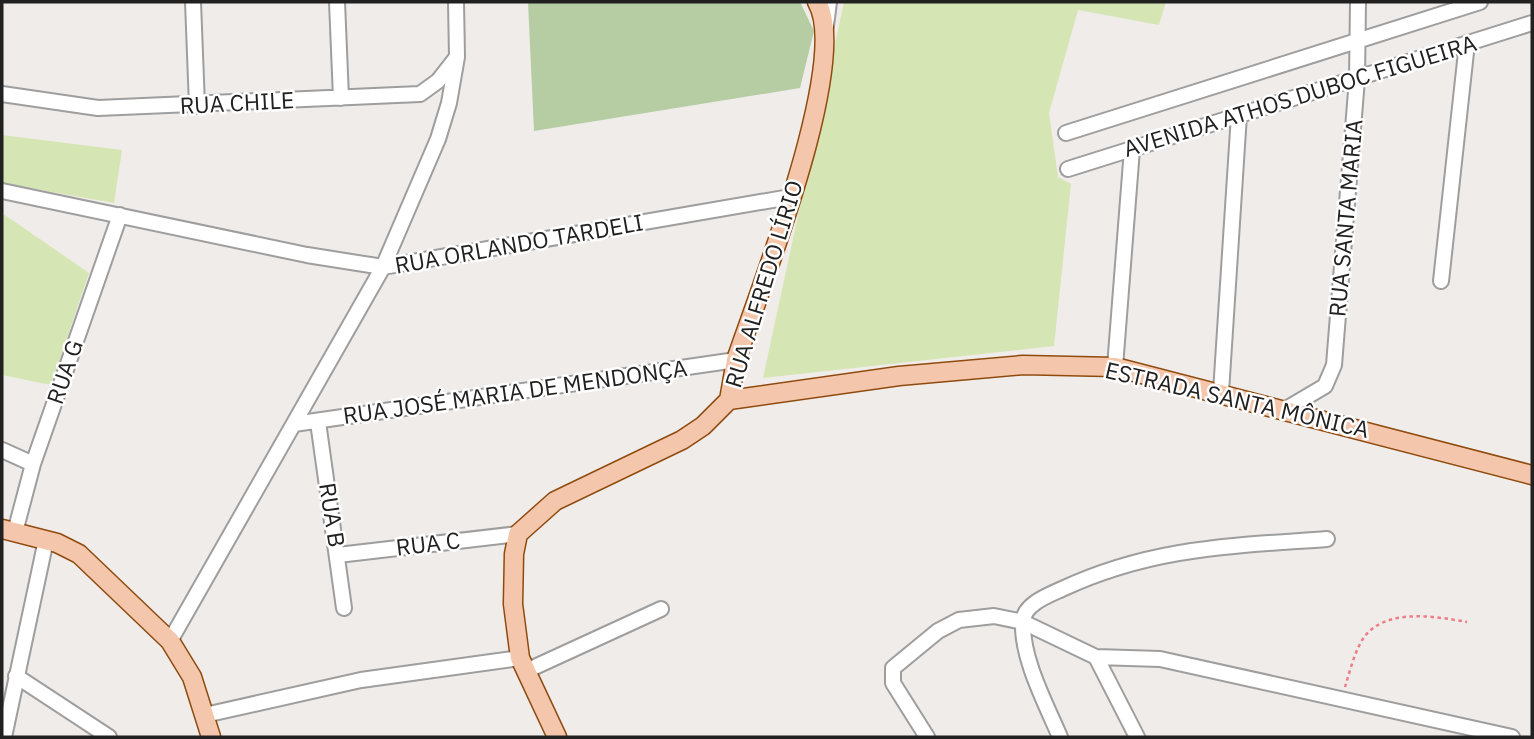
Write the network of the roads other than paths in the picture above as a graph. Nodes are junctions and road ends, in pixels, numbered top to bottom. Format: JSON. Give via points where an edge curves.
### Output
{"nodes":[{"id":1,"x":193,"y":2,"type":"edge"},
{"id":2,"x":337,"y":2,"type":"edge"},
{"id":3,"x":456,"y":2,"type":"edge"},
{"id":4,"x":817,"y":2,"type":"edge"},
{"id":5,"x":829,"y":2,"type":"edge"},
{"id":6,"x":1358,"y":2,"type":"edge"},
{"id":7,"x":1480,"y":2,"type":"edge"},
{"id":8,"x":1532,"y":23,"type":"edge"},
{"id":9,"x":826,"y":26,"type":"junction"},
{"id":10,"x":1357,"y":39,"type":"junction"},
{"id":11,"x":1467,"y":43,"type":"junction"},
{"id":12,"x":457,"y":57,"type":"junction"},
{"id":13,"x":1357,"y":79,"type":"junction"},
{"id":14,"x":2,"y":94,"type":"edge"},
{"id":15,"x":341,"y":98,"type":"junction"},
{"id":16,"x":197,"y":106,"type":"junction"},
{"id":17,"x":1239,"y":115,"type":"junction"},
{"id":18,"x":1066,"y":133,"type":"dead end"},
{"id":19,"x":1132,"y":149,"type":"junction"},
{"id":20,"x":1068,"y":169,"type":"dead end"},
{"id":21,"x":2,"y":191,"type":"edge"},
{"id":22,"x":790,"y":197,"type":"junction"},
{"id":23,"x":120,"y":215,"type":"junction"},
{"id":24,"x":383,"y":267,"type":"junction"},
{"id":25,"x":1441,"y":281,"type":"dead end"},
{"id":26,"x":736,"y":360,"type":"junction"},
{"id":27,"x":1115,"y":367,"type":"junction"},
{"id":28,"x":1221,"y":392,"type":"junction"},
{"id":29,"x":729,"y":400,"type":"junction"},
{"id":30,"x":1286,"y":409,"type":"junction"},
{"id":31,"x":318,"y":422,"type":"junction"},
{"id":32,"x":294,"y":424,"type":"junction"},
{"id":33,"x":2,"y":450,"type":"edge"},
{"id":34,"x":33,"y":464,"type":"junction"},
{"id":35,"x":1532,"y":475,"type":"edge"},
{"id":36,"x":8,"y":530,"type":"edge"},
{"id":37,"x":518,"y":534,"type":"junction"},
{"id":38,"x":1327,"y":539,"type":"dead end"},
{"id":39,"x":46,"y":540,"type":"junction"},
{"id":40,"x":338,"y":555,"type":"junction"},
{"id":41,"x":344,"y":608,"type":"dead end"},
{"id":42,"x":661,"y":609,"type":"dead end"},
{"id":43,"x":1023,"y":622,"type":"junction"},
{"id":44,"x":170,"y":641,"type":"junction"},
{"id":45,"x":1096,"y":657,"type":"junction"},
{"id":46,"x":523,"y":664,"type":"junction"},
{"id":47,"x":16,"y":676,"type":"junction"},
{"id":48,"x":205,"y":715,"type":"junction"},
{"id":49,"x":4,"y":737,"type":"edge"},
{"id":50,"x":109,"y":737,"type":"edge"},
{"id":51,"x":211,"y":737,"type":"edge"},
{"id":52,"x":557,"y":737,"type":"edge"},
{"id":53,"x":927,"y":737,"type":"edge"},
{"id":54,"x":1060,"y":737,"type":"edge"},
{"id":55,"x":1137,"y":737,"type":"edge"},
{"id":56,"x":1512,"y":737,"type":"edge"}],
"edges":[{"from":1,"to":16,"type":"street"},
{"from":2,"to":15,"type":"street"},
{"from":3,"to":12,"type":"street"},
{"from":4,"to":9,"type":"main road","name":"RUA ALFREDO LÍRIO"},
{"from":5,"to":9,"type":"street"},
{"from":6,"to":10,"type":"street","name":"RUA SANTA MARIA"},
{"from":7,"to":10,"type":"street","name":"AVENIDA ATHOS DUBOC FIGUEIRA"},
{"from":8,"to":11,"type":"street","name":"AVENIDA ATHOS DUBOC FIGUEIRA"},
{"from":9,"to":22,"type":"main road","name":"RUA ALFREDO LÍRIO","via":[[813,120]]},
{"from":10,"to":13,"type":"street","name":"RUA SANTA MARIA"},
{"from":10,"to":18,"type":"street","name":"AVENIDA ATHOS DUBOC FIGUEIRA"},
{"from":11,"to":13,"type":"street","name":"AVENIDA ATHOS DUBOC FIGUEIRA"},
{"from":11,"to":25,"type":"street"},
{"from":12,"to":15,"type":"street","name":"RUA CHILE","via":[[438,81],[420,94]]},
{"from":12,"to":24,"type":"street","via":[[438,139]]},
{"from":13,"to":17,"type":"street","name":"AVENIDA ATHOS DUBOC FIGUEIRA"},
{"from":13,"to":30,"type":"street","name":"RUA SANTA MARIA","via":[[1334,365],[1325,386]]},
{"from":14,"to":16,"type":"street","name":"RUA CHILE","via":[[98,108]]},
{"from":15,"to":16,"type":"street","name":"RUA CHILE"},
{"from":17,"to":19,"type":"street","name":"AVENIDA ATHOS DUBOC FIGUEIRA"},
{"from":17,"to":28,"type":"street"},
{"from":19,"to":20,"type":"street","name":"AVENIDA ATHOS DUBOC FIGUEIRA"},
{"from":19,"to":27,"type":"street"},
{"from":21,"to":23,"type":"street","name":"RUA ORLANDO TARDELI"},
{"from":22,"to":24,"type":"street","name":"RUA ORLANDO TARDELI"},
{"from":22,"to":26,"type":"main road","name":"RUA ALFREDO LÍRIO"},
{"from":23,"to":24,"type":"street","name":"RUA ORLANDO TARDELI","via":[[307,256]]},
{"from":23,"to":34,"type":"street","name":"RUA G"},
{"from":24,"to":32,"type":"street"},
{"from":26,"to":29,"type":"main road","name":"RUA ALFREDO LÍRIO"},
{"from":26,"to":31,"type":"street","name":"RUA JOSÉ MARIA DE MENDONÇA"},
{"from":27,"to":28,"type":"main road","name":"ESTRADA SANTA MÔNICA"},
{"from":27,"to":29,"type":"main road","name":"ESTRADA SANTA MÔNICA","via":[[1023,365],[899,376]]},
{"from":28,"to":30,"type":"main road","name":"ESTRADA SANTA MÔNICA"},
{"from":29,"to":37,"type":"main road","name":"RUA ALFREDO LÍRIO","via":[[682,439],[555,501]]},
{"from":30,"to":35,"type":"main road","name":"ESTRADA SANTA MÔNICA"},
{"from":31,"to":32,"type":"street","name":"RUA JOSÉ MARIA DE MENDONÇA"},
{"from":31,"to":40,"type":"street","name":"RUA B"},
{"from":32,"to":44,"type":"street"},
{"from":33,"to":34,"type":"street"},
{"from":34,"to":36,"type":"street","name":"RUA G"},
{"from":36,"to":39,"type":"main road"},
{"from":37,"to":40,"type":"street","name":"RUA C"},
{"from":37,"to":46,"type":"main road","via":[[513,604]]},
{"from":38,"to":43,"type":"street","via":[[1192,549],[1123,564],[1047,596],[1027,610]]},
{"from":39,"to":44,"type":"main road","via":[[79,554]]},
{"from":39,"to":47,"type":"street"},
{"from":40,"to":41,"type":"street","name":"RUA B"},
{"from":42,"to":46,"type":"street"},
{"from":43,"to":45,"type":"street"},
{"from":43,"to":53,"type":"street","via":[[994,616],[959,620],[930,636],[893,668],[893,682]]},
{"from":43,"to":54,"type":"street","via":[[1032,673]]},
{"from":44,"to":48,"type":"main road","via":[[186,663]]},
{"from":45,"to":55,"type":"street"},
{"from":45,"to":56,"type":"street","via":[[1160,659]]},
{"from":46,"to":48,"type":"street","via":[[360,680]]},
{"from":46,"to":52,"type":"main road"},
{"from":47,"to":49,"type":"street"},
{"from":47,"to":50,"type":"street"},
{"from":48,"to":51,"type":"main road"}]}
